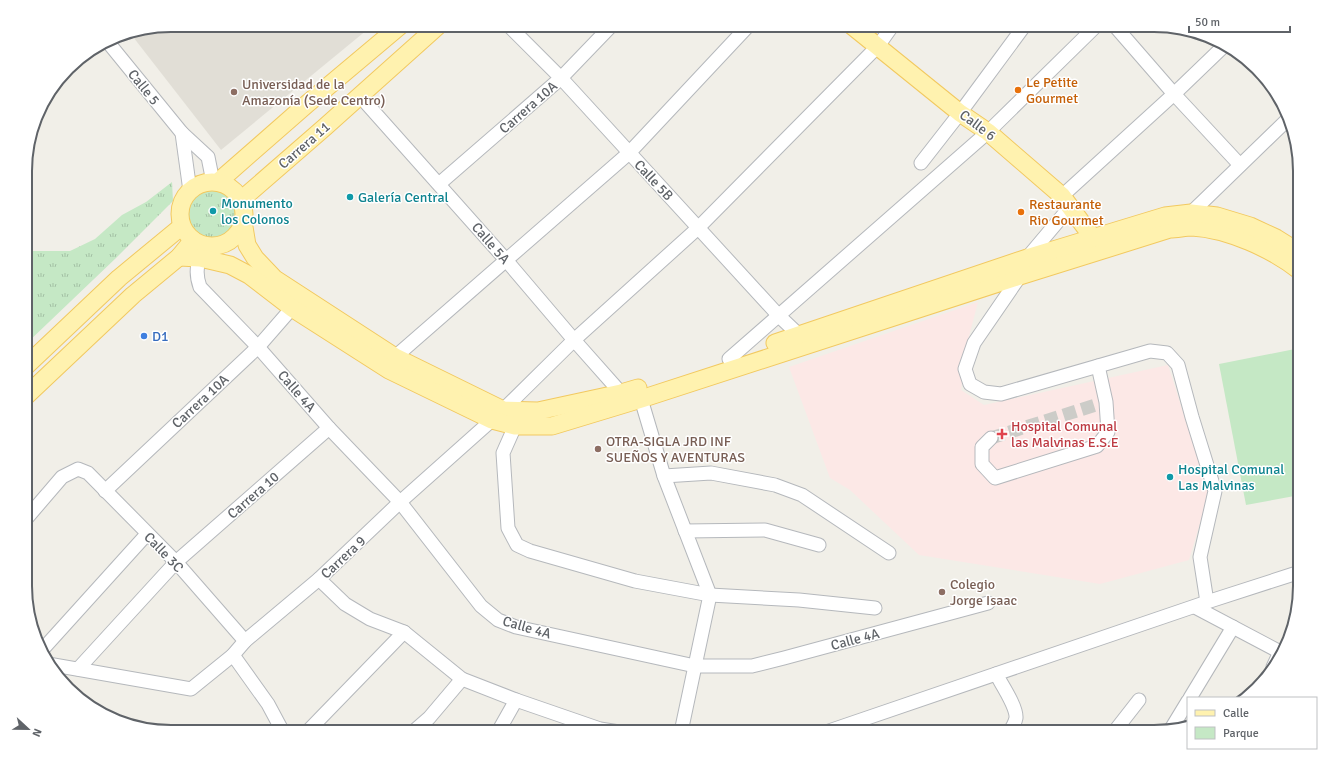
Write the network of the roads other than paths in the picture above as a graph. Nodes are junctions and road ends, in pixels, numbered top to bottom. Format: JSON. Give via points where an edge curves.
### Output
{"nodes":[{"id":1,"x":393,"y":32,"type":"edge"},
{"id":2,"x":431,"y":32,"type":"edge"},
{"id":3,"x":515,"y":32,"type":"edge"},
{"id":4,"x":605,"y":32,"type":"edge"},
{"id":5,"x":742,"y":32,"type":"edge"},
{"id":6,"x":861,"y":32,"type":"edge"},
{"id":7,"x":888,"y":32,"type":"edge"},
{"id":8,"x":1020,"y":32,"type":"edge"},
{"id":9,"x":1090,"y":32,"type":"edge"},
{"id":10,"x":1120,"y":32,"type":"edge"},
{"id":11,"x":111,"y":45,"type":"edge"},
{"id":12,"x":878,"y":46,"type":"junction"},
{"id":13,"x":1220,"y":49,"type":"edge"},
{"id":14,"x":561,"y":78,"type":"junction"},
{"id":15,"x":1174,"y":94,"type":"junction"},
{"id":16,"x":359,"y":95,"type":"junction"},
{"id":17,"x":960,"y":113,"type":"junction"},
{"id":18,"x":1285,"y":122,"type":"edge"},
{"id":19,"x":182,"y":132,"type":"junction"},
{"id":20,"x":988,"y":132,"type":"junction"},
{"id":21,"x":629,"y":153,"type":"junction"},
{"id":22,"x":921,"y":163,"type":"dead end"},
{"id":23,"x":1240,"y":165,"type":"junction"},
{"id":24,"x":215,"y":182,"type":"junction"},
{"id":25,"x":439,"y":184,"type":"junction"},
{"id":26,"x":190,"y":190,"type":"junction"},
{"id":27,"x":241,"y":200,"type":"junction"},
{"id":28,"x":1066,"y":202,"type":"junction"},
{"id":29,"x":1191,"y":213,"type":"junction"},
{"id":30,"x":243,"y":221,"type":"junction"},
{"id":31,"x":182,"y":226,"type":"junction"},
{"id":32,"x":698,"y":228,"type":"junction"},
{"id":33,"x":1093,"y":238,"type":"junction"},
{"id":34,"x":1293,"y":247,"type":"edge"},
{"id":35,"x":199,"y":248,"type":"junction"},
{"id":36,"x":1027,"y":258,"type":"junction"},
{"id":37,"x":506,"y":260,"type":"junction"},
{"id":38,"x":1293,"y":266,"type":"edge"},
{"id":39,"x":1020,"y":276,"type":"junction"},
{"id":40,"x":292,"y":308,"type":"junction"},
{"id":41,"x":779,"y":316,"type":"junction"},
{"id":42,"x":799,"y":335,"type":"junction"},
{"id":43,"x":574,"y":340,"type":"junction"},
{"id":44,"x":258,"y":347,"type":"junction"},
{"id":45,"x":395,"y":356,"type":"junction"},
{"id":46,"x":729,"y":358,"type":"junction"},
{"id":47,"x":32,"y":360,"type":"edge"},
{"id":48,"x":1098,"y":366,"type":"junction"},
{"id":49,"x":32,"y":390,"type":"edge"},
{"id":50,"x":621,"y":393,"type":"junction"},
{"id":51,"x":641,"y":399,"type":"junction"},
{"id":52,"x":498,"y":415,"type":"junction"},
{"id":53,"x":515,"y":426,"type":"junction"},
{"id":54,"x":329,"y":428,"type":"junction"},
{"id":55,"x":991,"y":438,"type":"tunnel mouth"},
{"id":56,"x":664,"y":476,"type":"junction"},
{"id":57,"x":105,"y":491,"type":"junction"},
{"id":58,"x":400,"y":502,"type":"junction"},
{"id":59,"x":32,"y":512,"type":"edge"},
{"id":60,"x":685,"y":531,"type":"junction"},
{"id":61,"x":147,"y":534,"type":"junction"},
{"id":62,"x":819,"y":546,"type":"dead end"},
{"id":63,"x":889,"y":553,"type":"dead end"},
{"id":64,"x":176,"y":562,"type":"junction"},
{"id":65,"x":1293,"y":574,"type":"edge"},
{"id":66,"x":319,"y":579,"type":"junction"},
{"id":67,"x":710,"y":595,"type":"junction"},
{"id":68,"x":1207,"y":602,"type":"junction"},
{"id":69,"x":988,"y":603,"type":"dead end"},
{"id":70,"x":1195,"y":607,"type":"junction"},
{"id":71,"x":875,"y":608,"type":"dead end"},
{"id":72,"x":1233,"y":627,"type":"junction"},
{"id":73,"x":404,"y":632,"type":"junction"},
{"id":74,"x":245,"y":641,"type":"junction"},
{"id":75,"x":45,"y":646,"type":"edge"},
{"id":76,"x":1277,"y":650,"type":"edge"},
{"id":77,"x":233,"y":654,"type":"junction"},
{"id":78,"x":57,"y":665,"type":"edge"},
{"id":79,"x":695,"y":666,"type":"junction"},
{"id":80,"x":78,"y":669,"type":"junction"},
{"id":81,"x":996,"y":674,"type":"junction"},
{"id":82,"x":462,"y":679,"type":"junction"},
{"id":83,"x":1191,"y":697,"type":"edge"},
{"id":84,"x":516,"y":700,"type":"junction"},
{"id":85,"x":1139,"y":700,"type":"dead end"},
{"id":86,"x":1187,"y":704,"type":"edge"},
{"id":87,"x":1175,"y":723,"type":"edge"},
{"id":88,"x":279,"y":725,"type":"edge"},
{"id":89,"x":314,"y":725,"type":"edge"},
{"id":90,"x":421,"y":725,"type":"edge"},
{"id":91,"x":502,"y":725,"type":"edge"},
{"id":92,"x":588,"y":725,"type":"edge"},
{"id":93,"x":682,"y":725,"type":"edge"},
{"id":94,"x":847,"y":725,"type":"edge"},
{"id":95,"x":1013,"y":725,"type":"edge"},
{"id":96,"x":1119,"y":725,"type":"edge"}],
"edges":[{"from":1,"to":24,"type":"main road","name":"Carrera 11"},
{"from":2,"to":16,"type":"main road","name":"Carrera 11"},
{"from":3,"to":14,"type":"street","name":"Calle 5B"},
{"from":4,"to":14,"type":"street","name":"Carrera 10A"},
{"from":5,"to":21,"type":"street"},
{"from":6,"to":12,"type":"main road","name":"Calle 6"},
{"from":7,"to":12,"type":"street","name":"Carrera 9"},
{"from":8,"to":17,"type":"street"},
{"from":9,"to":20,"type":"street"},
{"from":10,"to":15,"type":"street"},
{"from":11,"to":19,"type":"street","name":"Calle 5"},
{"from":12,"to":17,"type":"main road","name":"Calle 6"},
{"from":12,"to":32,"type":"street","name":"Carrera 9"},
{"from":13,"to":15,"type":"street"},
{"from":14,"to":21,"type":"street","name":"Calle 5B"},
{"from":14,"to":25,"type":"street","name":"Carrera 10A"},
{"from":15,"to":23,"type":"street"},
{"from":15,"to":28,"type":"street"},
{"from":16,"to":25,"type":"street","name":"Calle 5A"},
{"from":16,"to":27,"type":"main road","name":"Carrera 11"},
{"from":17,"to":20,"type":"main road","name":"Calle 6"},
{"from":17,"to":22,"type":"street"},
{"from":18,"to":23,"type":"street"},
{"from":19,"to":24,"type":"street","name":"Calle 5","via":[[208,157]]},
{"from":19,"to":26,"type":"street"},
{"from":20,"to":28,"type":"main road","name":"Calle 6"},
{"from":20,"to":41,"type":"street"},
{"from":21,"to":32,"type":"street","name":"Calle 5B"},
{"from":21,"to":37,"type":"street"},
{"from":23,"to":29,"type":"street"},
{"from":24,"to":26,"type":"main road","via":[[201,184]]},
{"from":24,"to":27,"type":"main road","via":[[227,185]]},
{"from":25,"to":37,"type":"street","name":"Calle 5A"},
{"from":26,"to":31,"type":"main road","via":[[182,201]]},
{"from":27,"to":30,"type":"main road","via":[[244,210]]},
{"from":28,"to":33,"type":"main road","name":"Calle 6"},
{"from":28,"to":36,"type":"street"},
{"from":29,"to":33,"type":"main road","via":[[1165,216]]},
{"from":29,"to":34,"type":"main road","via":[[1217,216],[1250,226]]},
{"from":30,"to":35,"type":"main road","via":[[233,238],[225,243]]},
{"from":30,"to":45,"type":"main road","via":[[247,245],[255,258],[275,279]]},
{"from":31,"to":35,"type":"main road"},
{"from":31,"to":47,"type":"main road","via":[[118,278]]},
{"from":32,"to":41,"type":"street","name":"Calle 5B"},
{"from":32,"to":43,"type":"street","name":"Carrera 9"},
{"from":33,"to":36,"type":"main road"},
{"from":35,"to":40,"type":"main road","via":[[250,275]]},
{"from":35,"to":44,"type":"street","name":"Calle 4A","via":[[196,275],[200,287]]},
{"from":35,"to":49,"type":"main road","via":[[179,257],[134,295]]},
{"from":36,"to":39,"type":"street"},
{"from":36,"to":42,"type":"main road"},
{"from":37,"to":43,"type":"street","name":"Calle 5A"},
{"from":37,"to":45,"type":"street"},
{"from":38,"to":39,"type":"main road","via":[[1247,241],[1216,231],[1192,227],[1170,229]]},
{"from":39,"to":48,"type":"street","via":[[974,343],[965,369],[970,384],[984,392],[1001,394]]},
{"from":39,"to":51,"type":"main road"},
{"from":40,"to":44,"type":"street","name":"Carrera 10A"},
{"from":40,"to":52,"type":"main road","via":[[388,370]]},
{"from":41,"to":42,"type":"street","name":"Calle 5B"},
{"from":41,"to":46,"type":"street"},
{"from":42,"to":46,"type":"main road"},
{"from":43,"to":50,"type":"street","name":"Calle 5A"},
{"from":43,"to":52,"type":"street","name":"Carrera 9"},
{"from":44,"to":54,"type":"street","name":"Calle 4A"},
{"from":44,"to":57,"type":"street","name":"Carrera 10A"},
{"from":45,"to":52,"type":"main road"},
{"from":46,"to":50,"type":"main road"},
{"from":48,"to":55,"type":"street","via":[[1108,432],[1097,446],[994,478],[982,464],[982,447]]},
{"from":48,"to":68,"type":"street","via":[[1150,351],[1167,353],[1178,365],[1215,491],[1200,557]]},
{"from":50,"to":52,"type":"main road","via":[[538,411]]},
{"from":51,"to":53,"type":"main road","via":[[552,426]]},
{"from":51,"to":56,"type":"street"},
{"from":52,"to":53,"type":"main road"},
{"from":52,"to":58,"type":"street","name":"Carrera 9"},
{"from":53,"to":67,"type":"street","via":[[503,453],[508,528],[517,545],[635,581]]},
{"from":54,"to":58,"type":"street","name":"Calle 4A"},
{"from":54,"to":64,"type":"street","name":"Carrera 10"},
{"from":56,"to":60,"type":"street"},
{"from":56,"to":63,"type":"street","via":[[711,473],[775,485],[802,495]]},
{"from":57,"to":59,"type":"street","name":"Calle 3C","via":[[88,473],[78,469],[62,477]]},
{"from":57,"to":61,"type":"street","name":"Calle 3C"},
{"from":58,"to":66,"type":"street","name":"Carrera 9"},
{"from":58,"to":79,"type":"street","name":"Calle 4A","via":[[481,606],[498,620],[516,627]]},
{"from":60,"to":62,"type":"street","via":[[765,530]]},
{"from":60,"to":67,"type":"street"},
{"from":61,"to":64,"type":"street","name":"Calle 3C"},
{"from":61,"to":75,"type":"street"},
{"from":64,"to":74,"type":"street","name":"Calle 3C"},
{"from":64,"to":80,"type":"street","name":"Carrera 10"},
{"from":65,"to":68,"type":"street"},
{"from":66,"to":73,"type":"street","via":[[345,604],[370,619]]},
{"from":66,"to":74,"type":"street","name":"Carrera 9"},
{"from":67,"to":71,"type":"street","via":[[800,600]]},
{"from":67,"to":79,"type":"street"},
{"from":68,"to":70,"type":"street"},
{"from":69,"to":79,"type":"street","name":"Calle 4A","via":[[752,666]]},
{"from":70,"to":72,"type":"street"},
{"from":70,"to":81,"type":"street"},
{"from":72,"to":76,"type":"street"},
{"from":72,"to":83,"type":"street"},
{"from":73,"to":82,"type":"street"},
{"from":73,"to":89,"type":"street"},
{"from":74,"to":77,"type":"street","name":"Carrera 9"},
{"from":77,"to":80,"type":"street","name":"Carrera 9","via":[[191,689]]},
{"from":77,"to":88,"type":"street","via":[[268,704]]},
{"from":78,"to":80,"type":"street"},
{"from":79,"to":93,"type":"street"},
{"from":81,"to":94,"type":"street"},
{"from":81,"to":95,"type":"street","via":[[1015,710]]},
{"from":82,"to":84,"type":"street"},
{"from":82,"to":90,"type":"street"},
{"from":84,"to":91,"type":"street"},
{"from":84,"to":92,"type":"street"},
{"from":85,"to":96,"type":"street"},
{"from":86,"to":87,"type":"street"}]}
